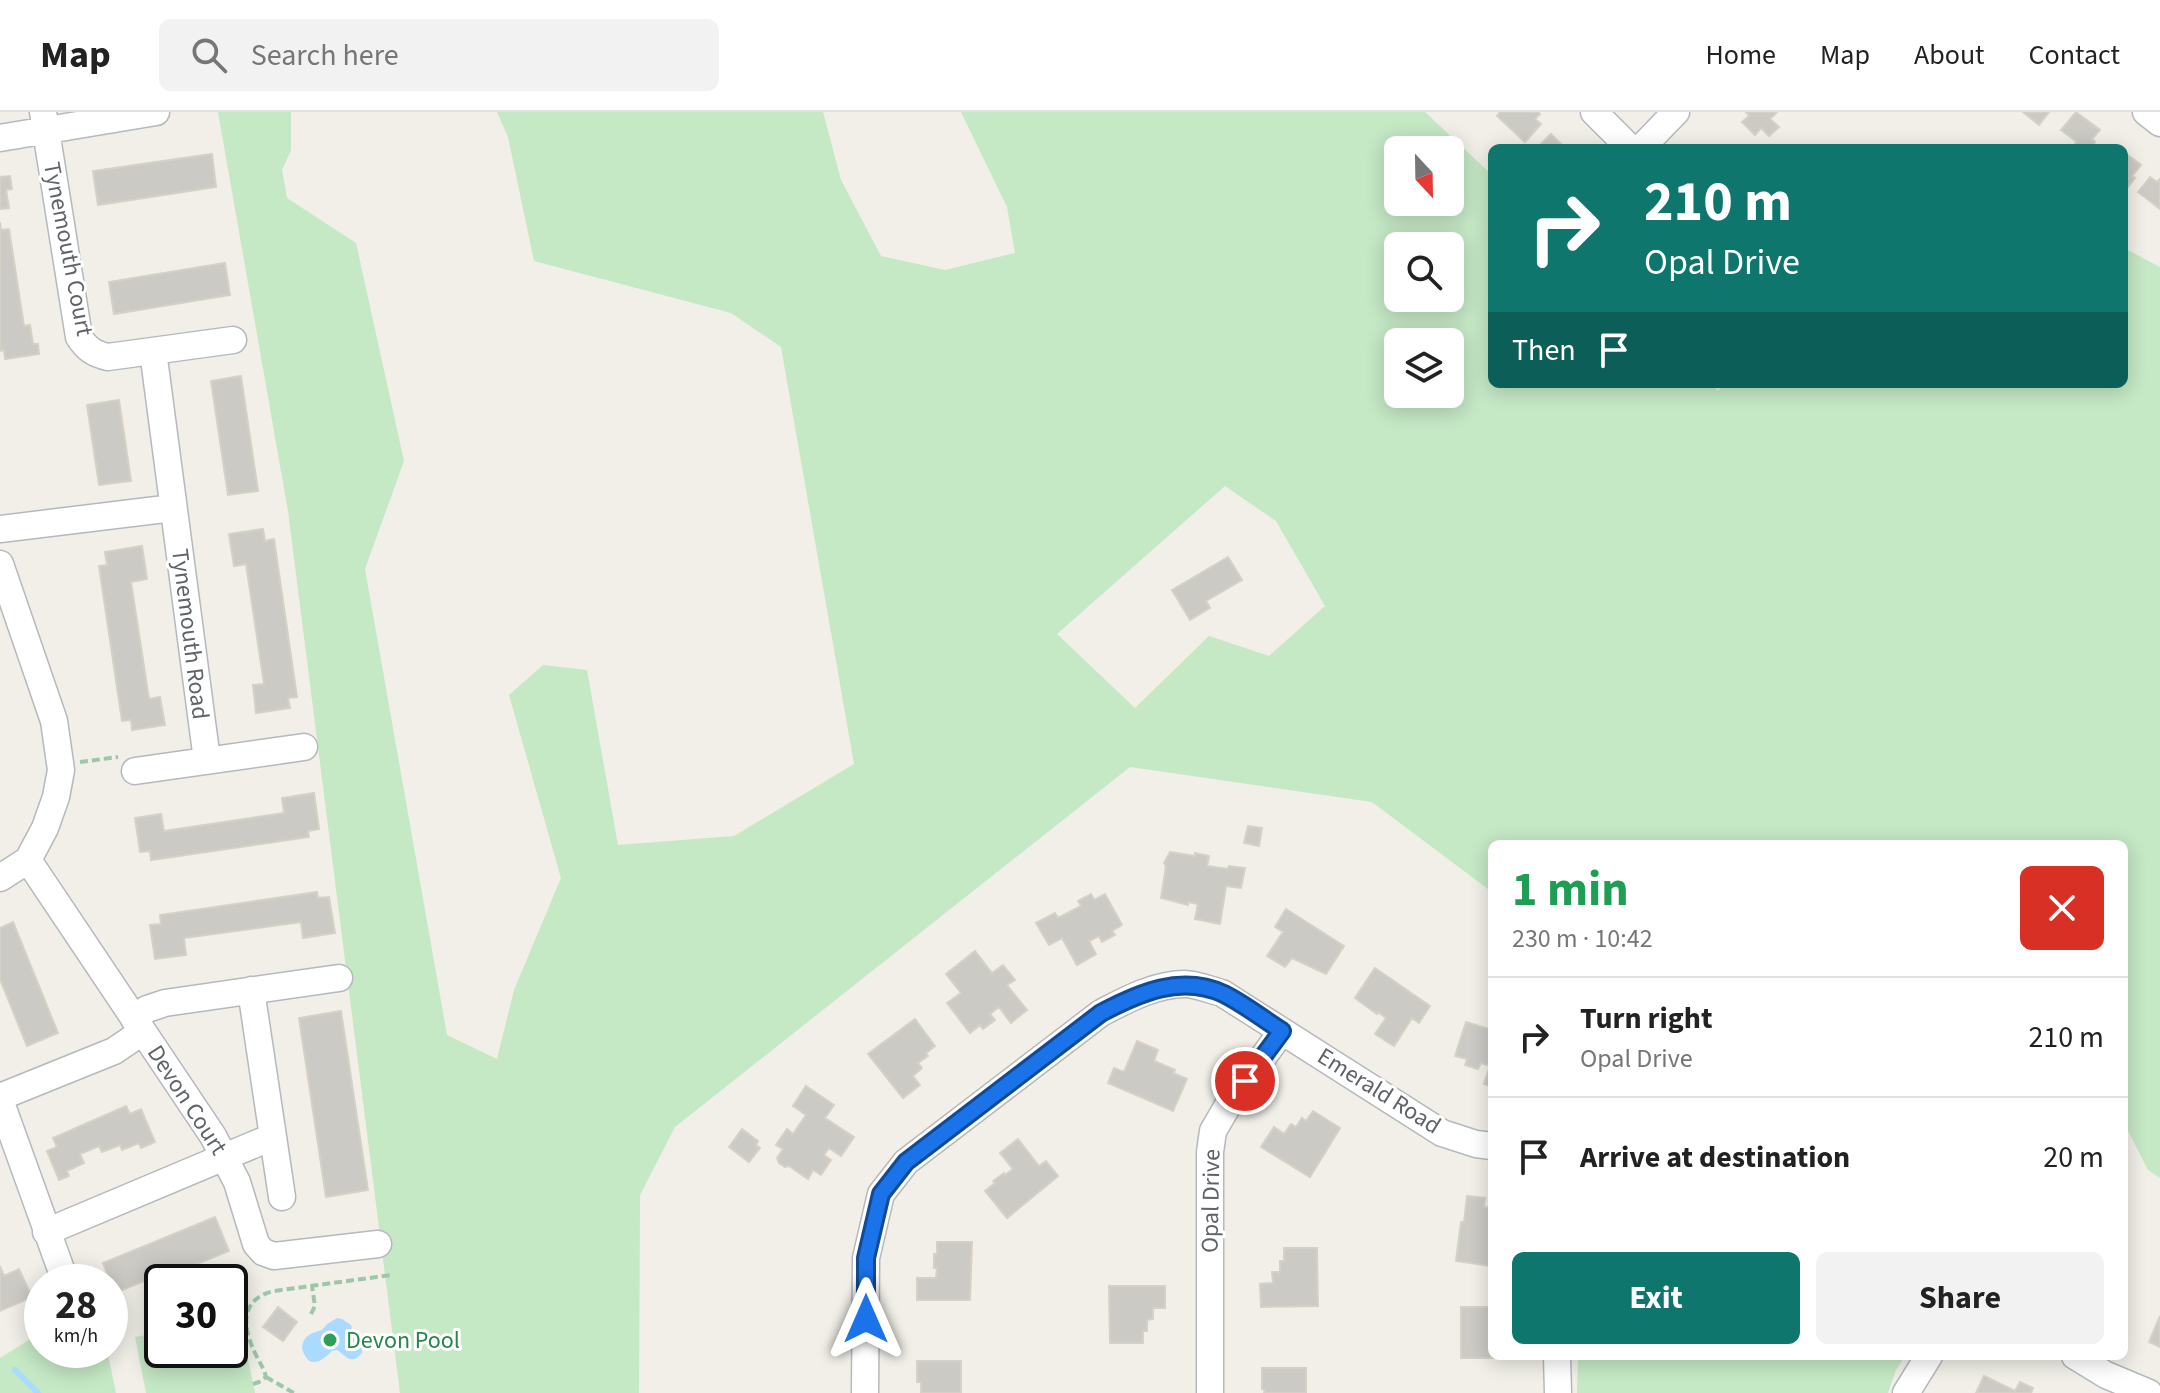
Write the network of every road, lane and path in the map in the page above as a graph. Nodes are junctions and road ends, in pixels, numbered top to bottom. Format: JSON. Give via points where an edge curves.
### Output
{"nodes":[{"id":1,"x":156,"y":112,"type":"edge"},
{"id":2,"x":1594,"y":112,"type":"edge"},
{"id":3,"x":1676,"y":112,"type":"edge"},
{"id":4,"x":2146,"y":112,"type":"edge"},
{"id":5,"x":45,"y":121,"type":"edge"},
{"id":6,"x":2160,"y":123,"type":"edge"},
{"id":7,"x":0,"y":138,"type":"edge"},
{"id":8,"x":1626,"y":144,"type":"edge"},
{"id":9,"x":1645,"y":144,"type":"edge"},
{"id":10,"x":233,"y":340,"type":"dead end"},
{"id":11,"x":153,"y":351,"type":"junction"},
{"id":12,"x":173,"y":508,"type":"junction"},
{"id":13,"x":0,"y":529,"type":"edge"},
{"id":14,"x":0,"y":564,"type":"edge"},
{"id":15,"x":304,"y":747,"type":"dead end"},
{"id":16,"x":207,"y":760,"type":"junction"},
{"id":17,"x":78,"y":762,"type":"dead end"},
{"id":18,"x":135,"y":771,"type":"joint"},
{"id":19,"x":28,"y":860,"type":"junction"},
{"id":20,"x":0,"y":878,"type":"edge"},
{"id":21,"x":339,"y":978,"type":"dead end"},
{"id":22,"x":251,"y":990,"type":"junction"},
{"id":23,"x":138,"y":1026,"type":"junction"},
{"id":24,"x":1282,"y":1031,"type":"junction"},
{"id":25,"x":0,"y":1099,"type":"edge"},
{"id":26,"x":272,"y":1137,"type":"junction"},
{"id":27,"x":1488,"y":1146,"type":"edge"},
{"id":28,"x":225,"y":1156,"type":"junction"},
{"id":29,"x":282,"y":1197,"type":"dead end"},
{"id":30,"x":46,"y":1232,"type":"junction"},
{"id":31,"x":378,"y":1244,"type":"dead end"},
{"id":32,"x":59,"y":1264,"type":"edge"},
{"id":33,"x":391,"y":1275,"type":"dead end"},
{"id":34,"x":312,"y":1286,"type":"junction"},
{"id":35,"x":311,"y":1314,"type":"dead end"},
{"id":36,"x":1557,"y":1360,"type":"edge"},
{"id":37,"x":1927,"y":1360,"type":"edge"},
{"id":38,"x":2082,"y":1360,"type":"edge"},
{"id":39,"x":266,"y":1377,"type":"junction"},
{"id":40,"x":253,"y":1384,"type":"dead end"},
{"id":41,"x":294,"y":1393,"type":"edge"},
{"id":42,"x":865,"y":1393,"type":"edge"},
{"id":43,"x":1210,"y":1393,"type":"edge"},
{"id":44,"x":1558,"y":1393,"type":"edge"},
{"id":45,"x":1906,"y":1393,"type":"edge"},
{"id":46,"x":2149,"y":1393,"type":"edge"}],
"edges":[{"from":1,"to":5,"type":"street","name":"Tynemouth Court"},
{"from":2,"to":8,"type":"street"},
{"from":3,"to":9,"type":"street"},
{"from":4,"to":6,"type":"street"},
{"from":5,"to":7,"type":"street","name":"Tynemouth Court"},
{"from":5,"to":11,"type":"street","name":"Tynemouth Court","via":[[79,337],[86,348],[108,357]]},
{"from":10,"to":11,"type":"street","name":"Tynemouth Court"},
{"from":11,"to":12,"type":"street"},
{"from":12,"to":13,"type":"street"},
{"from":12,"to":16,"type":"street","name":"Tynemouth Road"},
{"from":14,"to":19,"type":"street","via":[[54,721],[60,757],[56,797]]},
{"from":15,"to":16,"type":"street"},
{"from":16,"to":18,"type":"street"},
{"from":17,"to":18,"type":"path","via":[[129,756]]},
{"from":19,"to":20,"type":"street"},
{"from":19,"to":23,"type":"street","name":"Devon Court"},
{"from":21,"to":22,"type":"street"},
{"from":22,"to":23,"type":"street","via":[[165,1003],[147,1009]]},
{"from":22,"to":26,"type":"street"},
{"from":23,"to":25,"type":"street","via":[[130,1042],[114,1051]]},
{"from":23,"to":28,"type":"street","name":"Devon Court"},
{"from":24,"to":27,"type":"street","name":"Emerald Road","via":[[1442,1133]]},
{"from":24,"to":42,"type":"street","name":"Emerald Road","via":[[1222,993],[1186,984],[1143,993],[1101,1013],[906,1162],[881,1194],[866,1258]]},
{"from":24,"to":43,"type":"street","name":"Opal Drive","via":[[1213,1131]]},
{"from":25,"to":30,"type":"street"},
{"from":26,"to":28,"type":"street"},
{"from":26,"to":29,"type":"street"},
{"from":28,"to":30,"type":"street"},
{"from":28,"to":31,"type":"street","name":"Devon Court","via":[[263,1252],[274,1256]]},
{"from":30,"to":32,"type":"street"},
{"from":33,"to":34,"type":"path"},
{"from":34,"to":35,"type":"path"},
{"from":34,"to":39,"type":"path","via":[[261,1294],[249,1307],[252,1346]]},
{"from":36,"to":44,"type":"street"},
{"from":37,"to":45,"type":"street"},
{"from":38,"to":46,"type":"street"},
{"from":39,"to":40,"type":"path"},
{"from":39,"to":41,"type":"path"}]}
